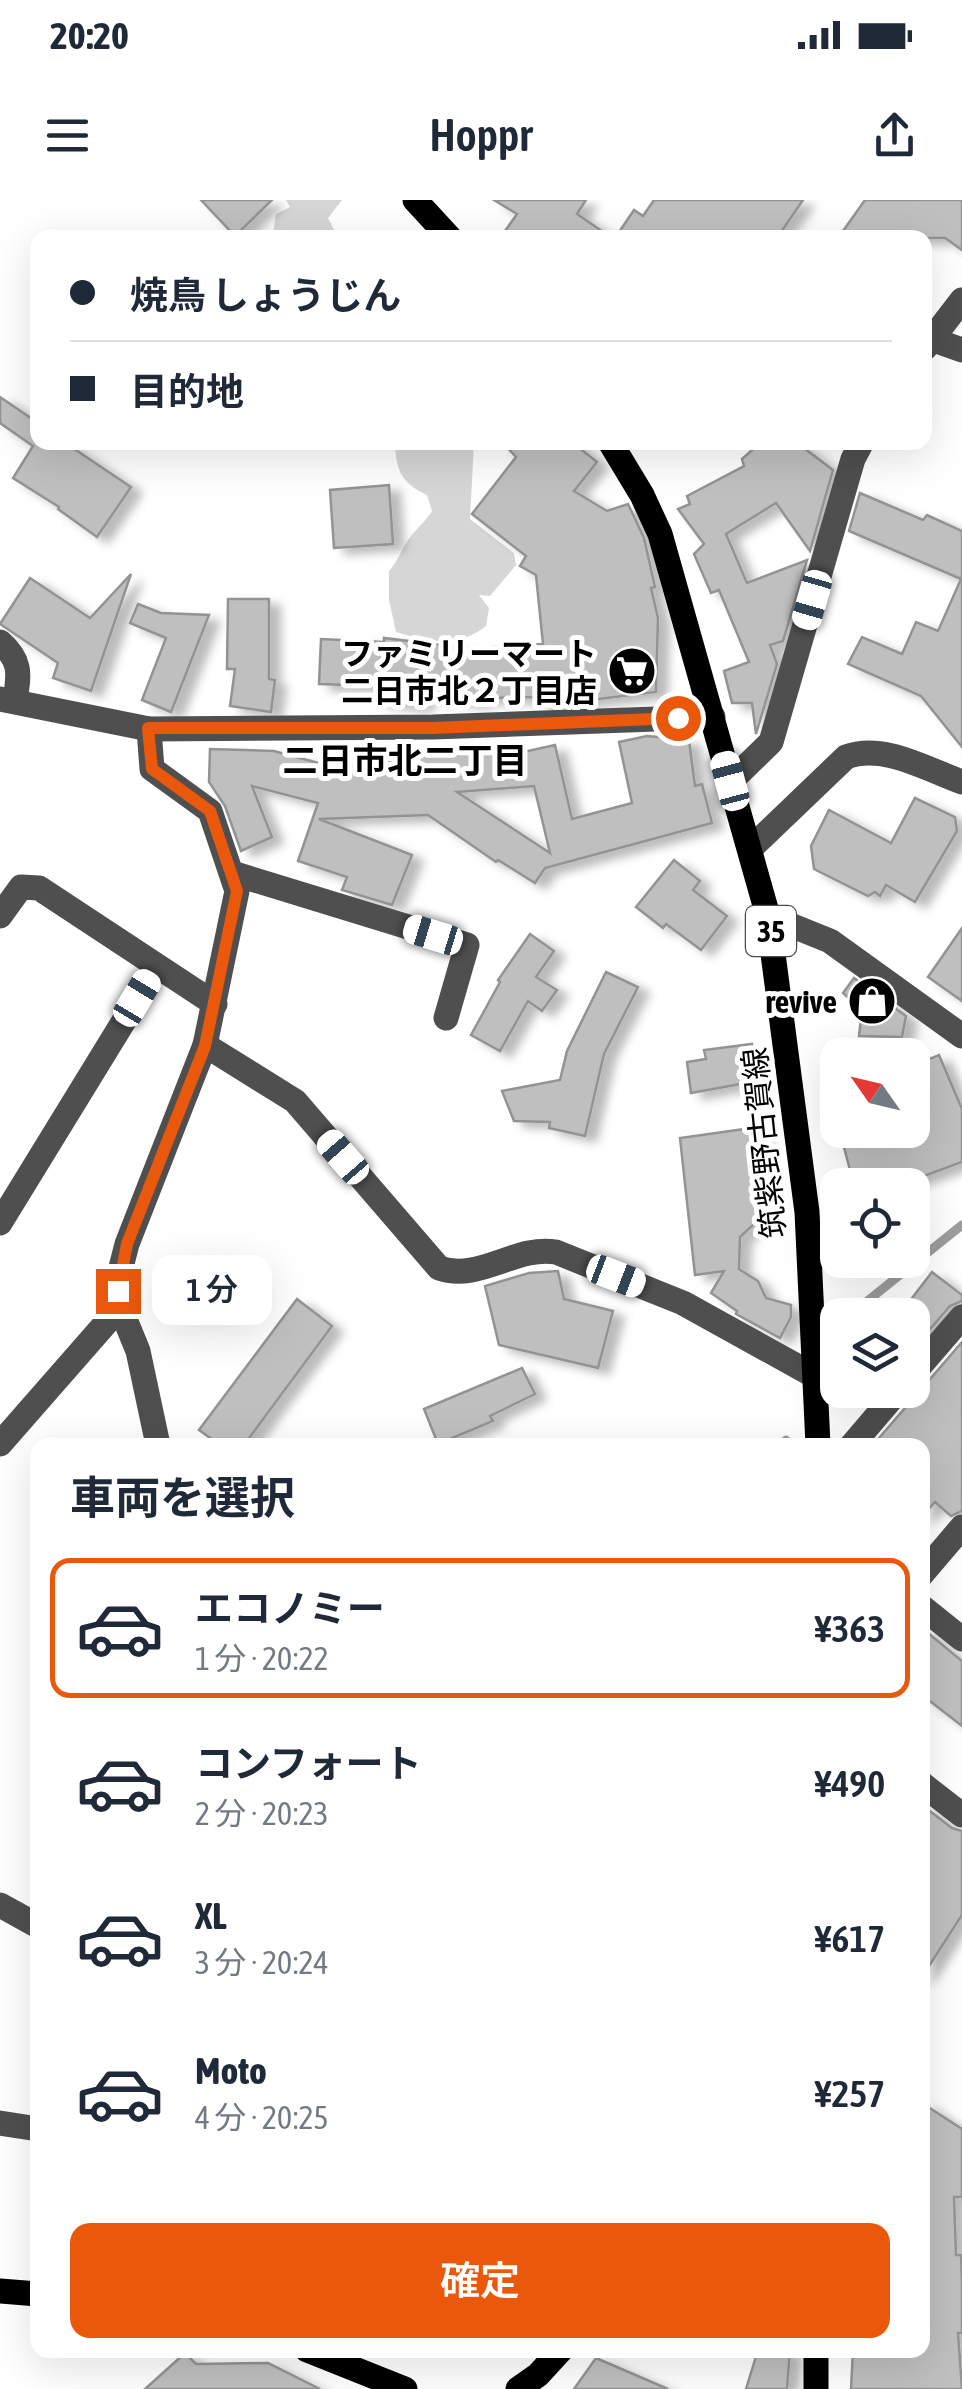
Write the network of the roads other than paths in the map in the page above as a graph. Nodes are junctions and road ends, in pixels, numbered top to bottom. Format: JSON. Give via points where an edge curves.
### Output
{"nodes":[{"id":1,"x":415,"y":200,"type":"edge"},
{"id":2,"x":443,"y":230,"type":"edge"},
{"id":3,"x":962,"y":300,"type":"edge"},
{"id":4,"x":932,"y":338,"type":"edge"},
{"id":5,"x":932,"y":344,"type":"edge"},
{"id":6,"x":962,"y":350,"type":"edge"},
{"id":7,"x":615,"y":450,"type":"edge"},
{"id":8,"x":858,"y":450,"type":"edge"},
{"id":9,"x":0,"y":642,"type":"edge"},
{"id":10,"x":8,"y":700,"type":"edge"},
{"id":11,"x":713,"y":717,"type":"junction"},
{"id":12,"x":148,"y":728,"type":"junction"},
{"id":13,"x":730,"y":781,"type":"junction"},
{"id":14,"x":962,"y":782,"type":"edge"},
{"id":15,"x":750,"y":850,"type":"junction"},
{"id":16,"x":232,"y":872,"type":"junction"},
{"id":17,"x":0,"y":916,"type":"edge"},
{"id":18,"x":768,"y":916,"type":"junction"},
{"id":19,"x":156,"y":966,"type":"junction"},
{"id":20,"x":215,"y":1004,"type":"junction"},
{"id":21,"x":446,"y":1018,"type":"dead end"},
{"id":22,"x":962,"y":1036,"type":"edge"},
{"id":23,"x":205,"y":1046,"type":"junction"},
{"id":24,"x":0,"y":1223,"type":"edge"},
{"id":25,"x":120,"y":1307,"type":"junction"},
{"id":26,"x":962,"y":1317,"type":"edge"},
{"id":27,"x":930,"y":1354,"type":"edge"},
{"id":28,"x":813,"y":1374,"type":"junction"},
{"id":29,"x":884,"y":1408,"type":"edge"},
{"id":30,"x":157,"y":1438,"type":"edge"},
{"id":31,"x":818,"y":1438,"type":"edge"},
{"id":32,"x":858,"y":1438,"type":"edge"},
{"id":33,"x":0,"y":1444,"type":"edge"},
{"id":34,"x":962,"y":1527,"type":"edge"},
{"id":35,"x":930,"y":1565,"type":"edge"},
{"id":36,"x":930,"y":1614,"type":"edge"},
{"id":37,"x":962,"y":1639,"type":"edge"},
{"id":38,"x":930,"y":1790,"type":"edge"},
{"id":39,"x":962,"y":1815,"type":"edge"},
{"id":40,"x":1,"y":1906,"type":"edge"},
{"id":41,"x":30,"y":1922,"type":"edge"},
{"id":42,"x":0,"y":2123,"type":"edge"},
{"id":43,"x":30,"y":2128,"type":"edge"},
{"id":44,"x":0,"y":2291,"type":"edge"},
{"id":45,"x":30,"y":2293,"type":"edge"},
{"id":46,"x":327,"y":2358,"type":"edge"},
{"id":47,"x":553,"y":2358,"type":"edge"},
{"id":48,"x":816,"y":2358,"type":"edge"},
{"id":49,"x":406,"y":2389,"type":"edge"},
{"id":50,"x":518,"y":2389,"type":"edge"},
{"id":51,"x":816,"y":2389,"type":"edge"}],
"edges":[{"from":1,"to":2,"type":"main road"},
{"from":3,"to":4,"type":"street"},
{"from":5,"to":6,"type":"street"},
{"from":7,"to":11,"type":"main road","name":"筑紫野古賀線","number":"35","via":[[660,534]]},
{"from":8,"to":13,"type":"street","via":[[771,742]]},
{"from":9,"to":10,"type":"street","via":[[13,654],[18,674]]},
{"from":10,"to":12,"type":"street"},
{"from":11,"to":12,"type":"street","via":[[433,728]]},
{"from":11,"to":13,"type":"main road","name":"筑紫野古賀線","number":"35"},
{"from":12,"to":16,"type":"street","via":[[152,769],[210,811]]},
{"from":13,"to":15,"type":"main road","name":"筑紫野古賀線","number":"35"},
{"from":14,"to":15,"type":"street","via":[[860,751]]},
{"from":15,"to":18,"type":"main road","name":"筑紫野古賀線","number":"35"},
{"from":16,"to":20,"type":"street","via":[[237,891]]},
{"from":16,"to":21,"type":"street","via":[[466,945]]},
{"from":17,"to":19,"type":"street","via":[[21,887],[39,888]]},
{"from":18,"to":22,"type":"street","via":[[830,941]]},
{"from":18,"to":28,"type":"main road","name":"筑紫野古賀線","number":"35","via":[[807,1212]]},
{"from":19,"to":20,"type":"street"},
{"from":19,"to":24,"type":"street"},
{"from":20,"to":23,"type":"street"},
{"from":23,"to":25,"type":"street","via":[[127,1244]]},
{"from":23,"to":28,"type":"street","via":[[295,1101],[439,1268],[457,1274],[556,1252],[683,1303]]},
{"from":25,"to":30,"type":"street","via":[[138,1350]]},
{"from":25,"to":33,"type":"street"},
{"from":26,"to":27,"type":"street"},
{"from":28,"to":31,"type":"main road","name":"筑紫野古賀線","number":"35"},
{"from":29,"to":32,"type":"street"},
{"from":34,"to":35,"type":"street"},
{"from":36,"to":37,"type":"street"},
{"from":38,"to":39,"type":"street"},
{"from":40,"to":41,"type":"street"},
{"from":42,"to":43,"type":"street"},
{"from":44,"to":45,"type":"main road"},
{"from":46,"to":49,"type":"main road"},
{"from":47,"to":50,"type":"main road"},
{"from":48,"to":51,"type":"main road"}]}
